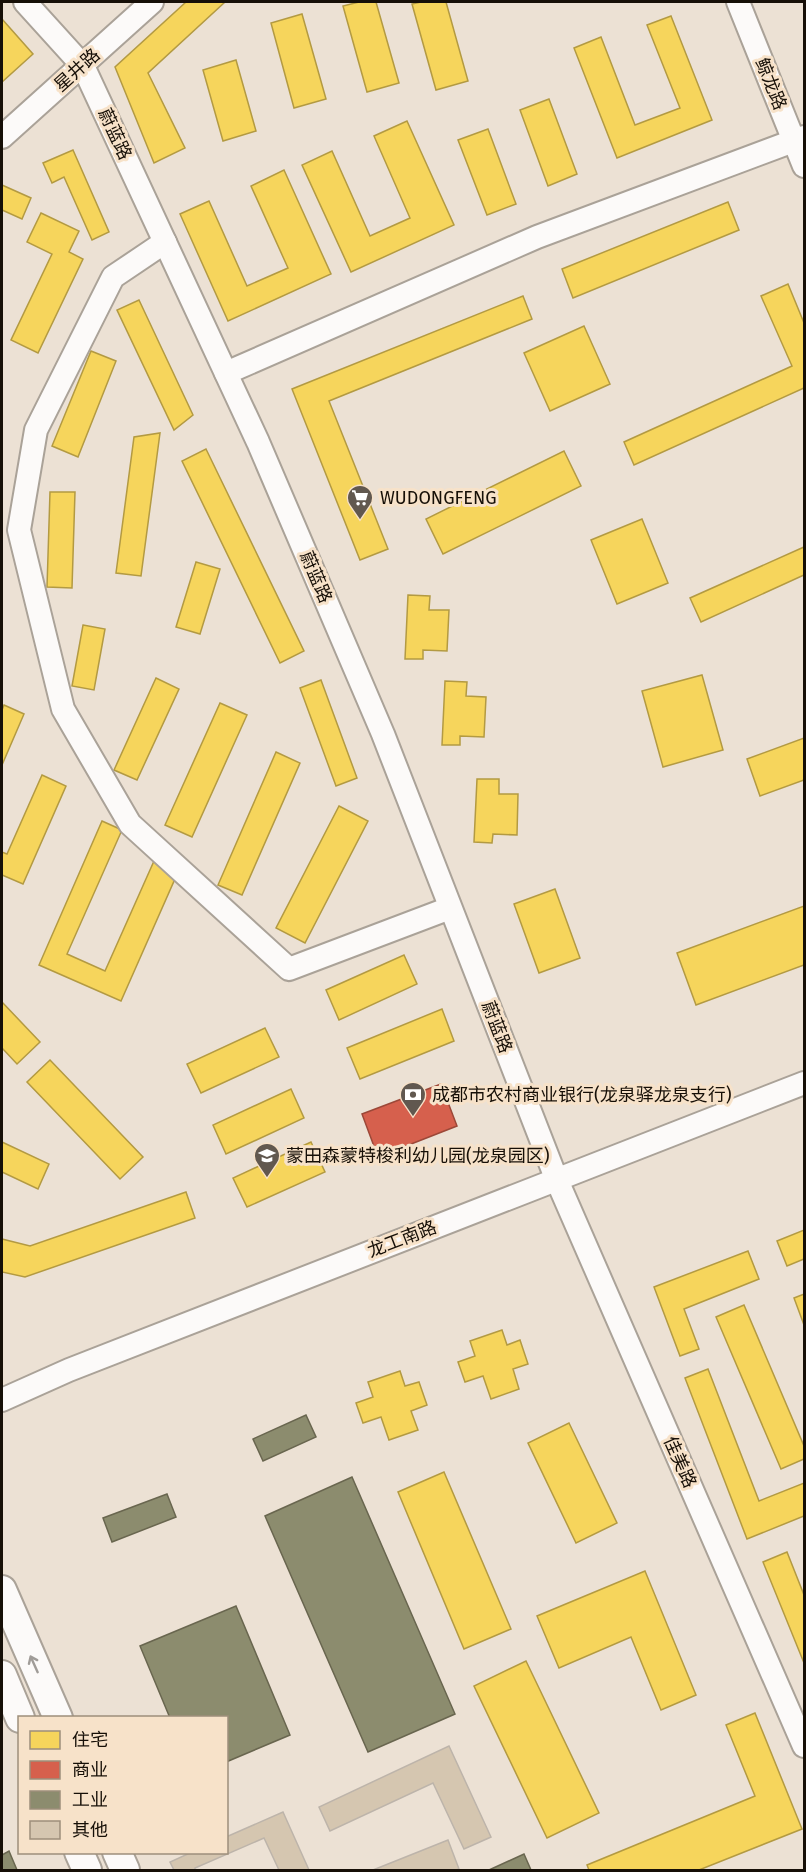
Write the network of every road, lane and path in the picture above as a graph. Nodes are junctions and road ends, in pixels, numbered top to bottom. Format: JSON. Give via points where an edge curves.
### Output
{"nodes":[{"id":1,"x":25,"y":2,"type":"edge"},
{"id":2,"x":152,"y":2,"type":"edge"},
{"id":3,"x":738,"y":2,"type":"edge"},
{"id":4,"x":83,"y":66,"type":"junction"},
{"id":5,"x":2,"y":137,"type":"edge"},
{"id":6,"x":799,"y":139,"type":"edge"},
{"id":7,"x":804,"y":166,"type":"edge"},
{"id":8,"x":165,"y":242,"type":"junction"},
{"id":9,"x":226,"y":373,"type":"junction"},
{"id":10,"x":10,"y":531,"type":"edge"},
{"id":11,"x":450,"y":908,"type":"junction"},
{"id":12,"x":804,"y":1083,"type":"edge"},
{"id":13,"x":556,"y":1178,"type":"junction"},
{"id":14,"x":2,"y":1400,"type":"edge"},
{"id":15,"x":2,"y":1590,"type":"edge"},
{"id":16,"x":2,"y":1675,"type":"edge"},
{"id":17,"x":19,"y":1716,"type":"edge"},
{"id":18,"x":57,"y":1716,"type":"edge"},
{"id":19,"x":804,"y":1746,"type":"edge"},
{"id":20,"x":80,"y":1854,"type":"edge"},
{"id":21,"x":118,"y":1854,"type":"edge"},
{"id":22,"x":87,"y":1870,"type":"edge"},
{"id":23,"x":125,"y":1870,"type":"edge"}],
"edges":[{"from":1,"to":4,"type":"street","name":"蔚蓝路"},
{"from":2,"to":4,"type":"street","name":"星井路"},
{"from":3,"to":6,"type":"street","name":"鲸龙路"},
{"from":4,"to":5,"type":"street","name":"星井路"},
{"from":4,"to":8,"type":"street","name":"蔚蓝路"},
{"from":6,"to":7,"type":"street","name":"鲸龙路"},
{"from":6,"to":9,"type":"street","via":[[537,237]]},
{"from":8,"to":9,"type":"street","name":"蔚蓝路"},
{"from":8,"to":10,"type":"street","via":[[113,277],[36,430]]},
{"from":9,"to":11,"type":"street","name":"蔚蓝路","via":[[383,734]]},
{"from":10,"to":11,"type":"street","via":[[63,709],[130,824],[289,969]]},
{"from":11,"to":13,"type":"street","name":"蔚蓝路"},
{"from":12,"to":13,"type":"street","name":"龙工南路"},
{"from":13,"to":14,"type":"street","name":"龙工南路"},
{"from":13,"to":19,"type":"street","name":"佳美路"},
{"from":18,"to":15,"type":"main road","one_way":true},
{"from":16,"to":17,"type":"main road"},
{"from":20,"to":22,"type":"main road"},
{"from":21,"to":23,"type":"main road"}]}
